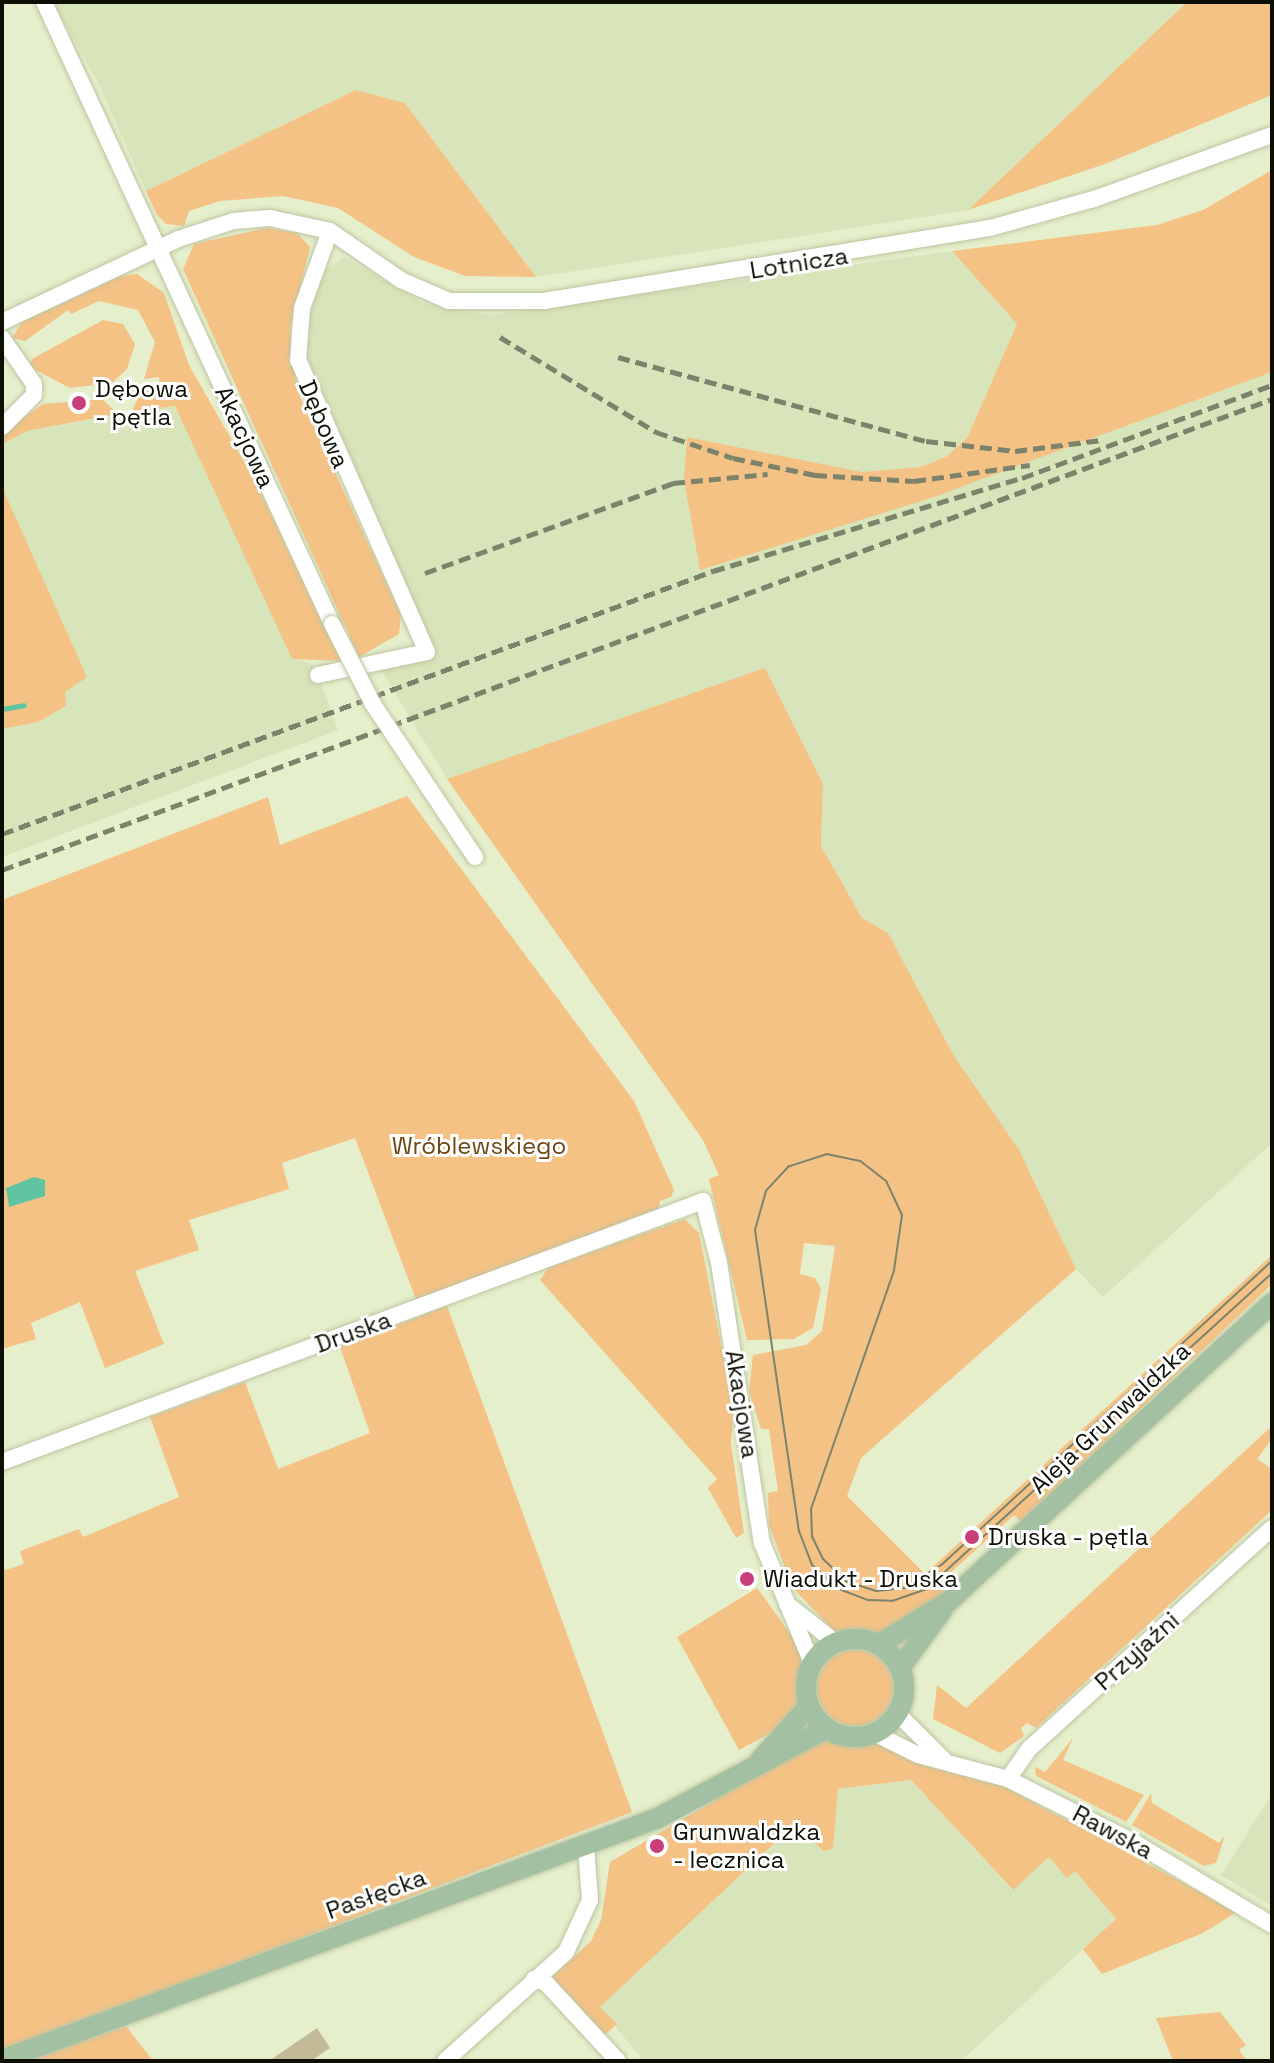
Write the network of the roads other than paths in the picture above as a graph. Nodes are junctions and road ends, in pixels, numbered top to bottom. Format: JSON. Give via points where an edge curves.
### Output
{"nodes":[{"id":1,"x":44,"y":2,"type":"edge"},
{"id":2,"x":1272,"y":135,"type":"edge"},
{"id":3,"x":330,"y":231,"type":"junction"},
{"id":4,"x":159,"y":248,"type":"junction"},
{"id":5,"x":2,"y":322,"type":"edge"},
{"id":6,"x":2,"y":338,"type":"edge"},
{"id":7,"x":2,"y":427,"type":"edge"},
{"id":8,"x":318,"y":675,"type":"dead end"},
{"id":9,"x":475,"y":857,"type":"dead end"},
{"id":10,"x":703,"y":1201,"type":"joint"},
{"id":11,"x":1272,"y":1303,"type":"edge"},
{"id":12,"x":2,"y":1462,"type":"edge"},
{"id":13,"x":1272,"y":1528,"type":"edge"},
{"id":14,"x":948,"y":1602,"type":"junction"},
{"id":15,"x":787,"y":1604,"type":"junction"},
{"id":16,"x":835,"y":1642,"type":"junction"},
{"id":17,"x":878,"y":1645,"type":"junction"},
{"id":18,"x":812,"y":1663,"type":"junction"},
{"id":19,"x":900,"y":1668,"type":"junction"},
{"id":20,"x":809,"y":1706,"type":"junction"},
{"id":21,"x":897,"y":1713,"type":"junction"},
{"id":22,"x":827,"y":1728,"type":"junction"},
{"id":23,"x":874,"y":1733,"type":"junction"},
{"id":24,"x":944,"y":1760,"type":"junction"},
{"id":25,"x":760,"y":1761,"type":"junction"},
{"id":26,"x":1008,"y":1779,"type":"junction"},
{"id":27,"x":586,"y":1846,"type":"junction"},
{"id":28,"x":1272,"y":1925,"type":"edge"},
{"id":29,"x":534,"y":1979,"type":"junction"},
{"id":30,"x":2,"y":2060,"type":"edge"},
{"id":31,"x":445,"y":2061,"type":"edge"},
{"id":32,"x":618,"y":2061,"type":"edge"}],
"edges":[{"from":1,"to":4,"type":"street","name":"Akacjowa"},
{"from":2,"to":3,"type":"street","name":"Lotnicza","via":[[1094,199],[990,228],[544,301],[449,301],[401,280]]},
{"from":3,"to":4,"type":"street","via":[[293,221],[249,219],[202,229]]},
{"from":3,"to":8,"type":"street","name":"Dębowa","via":[[302,308],[298,360],[427,652]]},
{"from":4,"to":5,"type":"street"},
{"from":4,"to":9,"type":"street","name":"Akacjowa","bridge":true,"via":[[373,704]]},
{"from":6,"to":7,"type":"street","via":[[34,384],[30,404]]},
{"from":10,"to":12,"type":"street","name":"Druska"},
{"from":10,"to":15,"type":"street","name":"Akacjowa","via":[[719,1263],[762,1543]]},
{"from":11,"to":14,"type":"main road","name":"Aleja Grunwaldzka"},
{"from":13,"to":26,"type":"street","name":"Przyjaźni","via":[[1029,1749]]},
{"from":14,"to":17,"type":"main road","name":"Aleja Grunwaldzka"},
{"from":14,"to":19,"type":"main road","name":"Aleja Grunwaldzka"},
{"from":15,"to":16,"type":"street","name":"Akacjowa"},
{"from":15,"to":18,"type":"street","name":"Akacjowa"},
{"from":16,"to":17,"type":"main road","via":[[853,1638]]},
{"from":16,"to":18,"type":"main road"},
{"from":17,"to":19,"type":"main road"},
{"from":18,"to":20,"type":"main road"},
{"from":19,"to":21,"type":"main road","via":[[903,1695]]},
{"from":20,"to":22,"type":"main road"},
{"from":20,"to":25,"type":"main road","name":"Pasłęcka"},
{"from":21,"to":23,"type":"main road"},
{"from":21,"to":24,"type":"street","name":"Rawska"},
{"from":22,"to":23,"type":"main road","via":[[855,1737]]},
{"from":22,"to":25,"type":"main road","name":"Pasłęcka"},
{"from":23,"to":24,"type":"street","name":"Rawska","via":[[918,1755]]},
{"from":24,"to":26,"type":"street","name":"Rawska"},
{"from":25,"to":27,"type":"main road","name":"Pasłęcka","via":[[687,1805]]},
{"from":26,"to":28,"type":"street","name":"Rawska","via":[[1137,1844]]},
{"from":27,"to":29,"type":"street","via":[[590,1900],[581,1925],[566,1952]]},
{"from":27,"to":30,"type":"main road","name":"Pasłęcka"},
{"from":29,"to":31,"type":"street"},
{"from":29,"to":32,"type":"street","via":[[546,1983]]}]}
